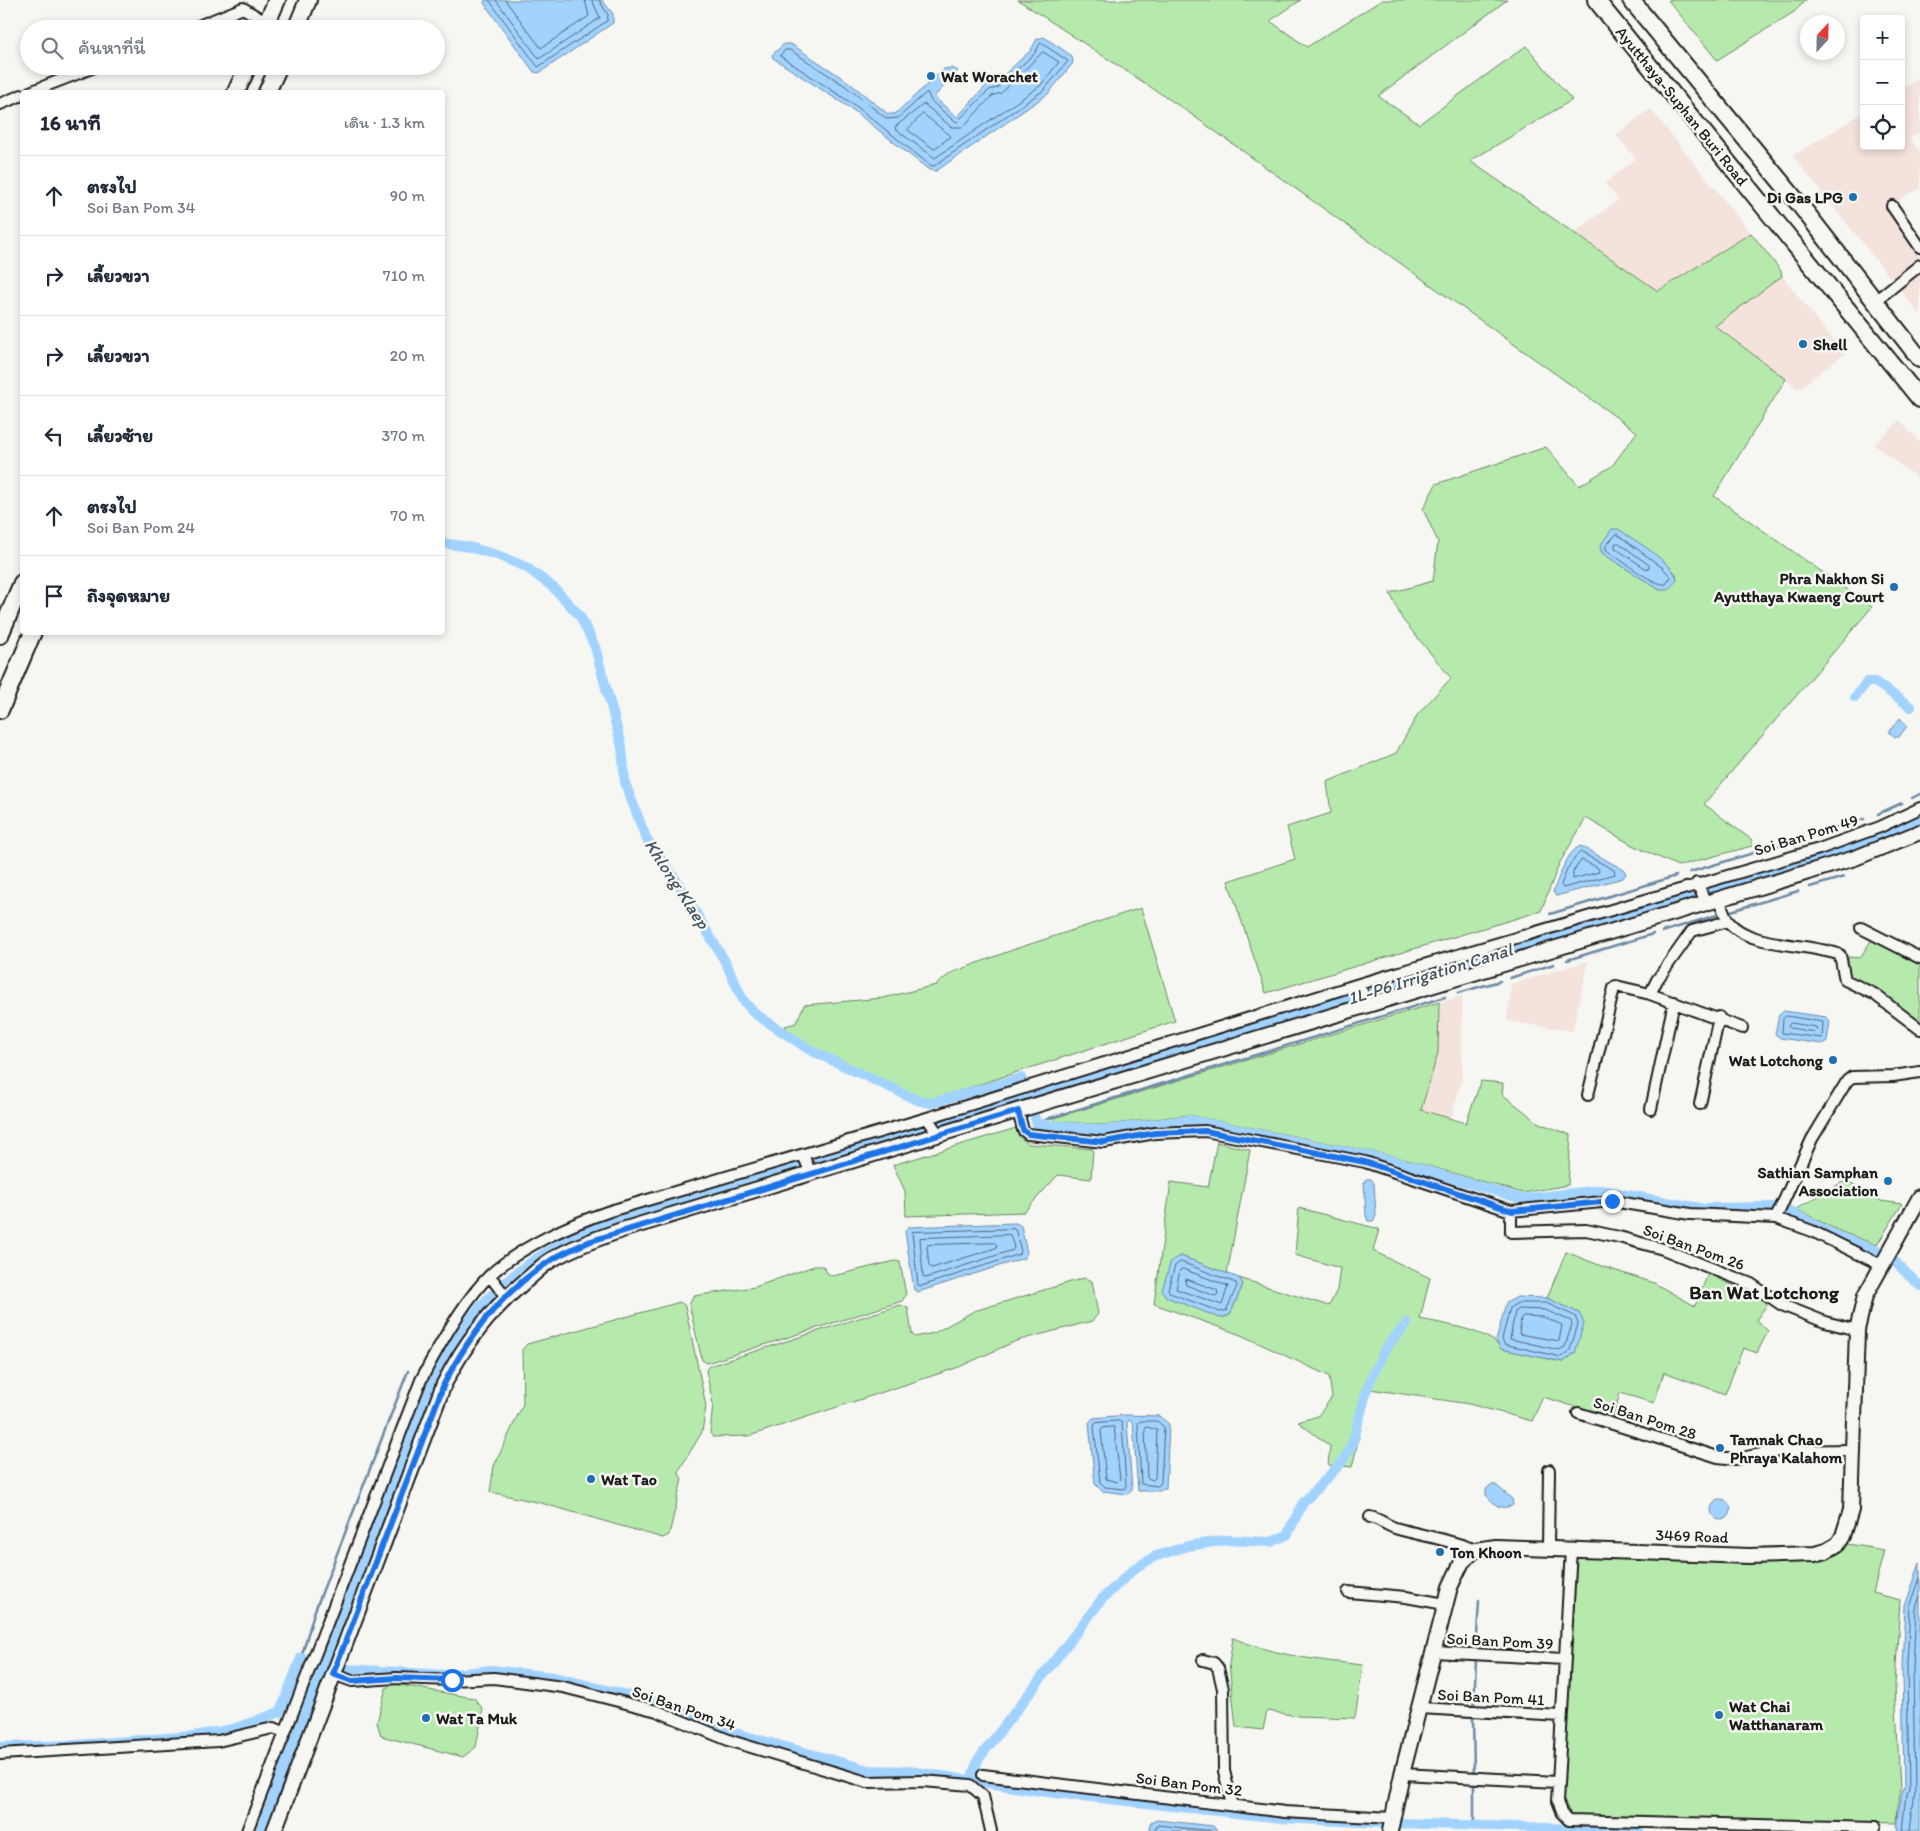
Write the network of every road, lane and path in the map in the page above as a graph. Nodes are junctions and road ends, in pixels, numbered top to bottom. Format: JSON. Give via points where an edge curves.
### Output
{"nodes":[{"id":1,"x":277,"y":0,"type":"edge"},
{"id":2,"x":308,"y":0,"type":"edge"},
{"id":3,"x":1596,"y":0,"type":"edge"},
{"id":4,"x":1631,"y":0,"type":"edge"},
{"id":5,"x":242,"y":4,"type":"edge"},
{"id":6,"x":220,"y":17,"type":"junction"},
{"id":7,"x":213,"y":20,"type":"edge"},
{"id":8,"x":220,"y":20,"type":"edge"},
{"id":9,"x":259,"y":20,"type":"edge"},
{"id":10,"x":268,"y":20,"type":"edge"},
{"id":11,"x":300,"y":20,"type":"edge"},
{"id":12,"x":74,"y":75,"type":"edge"},
{"id":13,"x":244,"y":75,"type":"edge"},
{"id":14,"x":275,"y":75,"type":"edge"},
{"id":15,"x":35,"y":90,"type":"edge"},
{"id":16,"x":237,"y":90,"type":"edge"},
{"id":17,"x":269,"y":90,"type":"edge"},
{"id":18,"x":20,"y":97,"type":"edge"},
{"id":19,"x":0,"y":104,"type":"edge"},
{"id":20,"x":1772,"y":173,"type":"junction"},
{"id":21,"x":1750,"y":190,"type":"junction"},
{"id":22,"x":1892,"y":206,"type":"dead end"},
{"id":23,"x":1920,"y":247,"type":"edge"},
{"id":24,"x":1920,"y":265,"type":"edge"},
{"id":25,"x":1874,"y":302,"type":"junction"},
{"id":26,"x":1920,"y":359,"type":"edge"},
{"id":27,"x":1920,"y":399,"type":"edge"},
{"id":28,"x":20,"y":589,"type":"edge"},
{"id":29,"x":0,"y":635,"type":"edge"},
{"id":30,"x":32,"y":635,"type":"edge"},
{"id":31,"x":0,"y":710,"type":"edge"},
{"id":32,"x":1920,"y":808,"type":"edge"},
{"id":33,"x":1920,"y":832,"type":"edge"},
{"id":34,"x":1705,"y":894,"type":"junction"},
{"id":35,"x":1728,"y":921,"type":"junction"},
{"id":36,"x":1861,"y":928,"type":"dead end"},
{"id":37,"x":1920,"y":958,"type":"edge"},
{"id":38,"x":1364,"y":994,"type":"junction"},
{"id":39,"x":1650,"y":994,"type":"junction"},
{"id":40,"x":1674,"y":1002,"type":"junction"},
{"id":41,"x":1719,"y":1017,"type":"junction"},
{"id":42,"x":1742,"y":1028,"type":"dead end"},
{"id":43,"x":1920,"y":1029,"type":"edge"},
{"id":44,"x":1920,"y":1072,"type":"edge"},
{"id":45,"x":1588,"y":1095,"type":"dead end"},
{"id":46,"x":1700,"y":1104,"type":"dead end"},
{"id":47,"x":1651,"y":1108,"type":"dead end"},
{"id":48,"x":1018,"y":1111,"type":"junction"},
{"id":49,"x":926,"y":1118,"type":"junction"},
{"id":50,"x":939,"y":1135,"type":"junction"},
{"id":51,"x":807,"y":1163,"type":"junction"},
{"id":52,"x":1920,"y":1197,"type":"edge"},
{"id":53,"x":1512,"y":1211,"type":"junction"},
{"id":54,"x":1779,"y":1211,"type":"junction"},
{"id":55,"x":1881,"y":1265,"type":"junction"},
{"id":56,"x":498,"y":1287,"type":"junction"},
{"id":57,"x":1858,"y":1330,"type":"junction"},
{"id":58,"x":1578,"y":1413,"type":"dead end"},
{"id":59,"x":1852,"y":1450,"type":"junction"},
{"id":60,"x":1549,"y":1470,"type":"dead end"},
{"id":61,"x":1370,"y":1517,"type":"dead end"},
{"id":62,"x":1548,"y":1548,"type":"junction"},
{"id":63,"x":1571,"y":1549,"type":"junction"},
{"id":64,"x":1475,"y":1550,"type":"junction"},
{"id":65,"x":1348,"y":1592,"type":"dead end"},
{"id":66,"x":1445,"y":1604,"type":"junction"},
{"id":67,"x":1434,"y":1652,"type":"junction"},
{"id":68,"x":1564,"y":1659,"type":"junction"},
{"id":69,"x":1203,"y":1660,"type":"dead end"},
{"id":70,"x":333,"y":1674,"type":"junction"},
{"id":71,"x":1419,"y":1708,"type":"junction"},
{"id":72,"x":1561,"y":1716,"type":"junction"},
{"id":73,"x":285,"y":1732,"type":"junction"},
{"id":74,"x":0,"y":1754,"type":"edge"},
{"id":75,"x":1402,"y":1774,"type":"junction"},
{"id":76,"x":983,"y":1776,"type":"dead end"},
{"id":77,"x":1557,"y":1782,"type":"junction"},
{"id":78,"x":1232,"y":1804,"type":"junction"},
{"id":79,"x":1391,"y":1824,"type":"edge"},
{"id":80,"x":1876,"y":1828,"type":"dead end"},
{"id":81,"x":247,"y":1831,"type":"edge"},
{"id":82,"x":274,"y":1831,"type":"edge"},
{"id":83,"x":991,"y":1831,"type":"edge"}],
"edges":[{"from":1,"to":10,"type":"main road"},
{"from":2,"to":11,"type":"main road"},
{"from":3,"to":21,"type":"main road","name":"Ayutthaya-Suphan Buri Road"},
{"from":4,"to":20,"type":"main road","name":"Ayutthaya-Suphan Buri Road"},
{"from":5,"to":6,"type":"street"},
{"from":5,"to":9,"type":"street"},
{"from":6,"to":7,"type":"street"},
{"from":6,"to":8,"type":"street"},
{"from":12,"to":15,"type":"street"},
{"from":13,"to":16,"type":"main road"},
{"from":14,"to":17,"type":"main road"},
{"from":18,"to":19,"type":"street"},
{"from":20,"to":21,"type":"main road"},
{"from":20,"to":25,"type":"main road","name":"Ayutthaya-Suphan Buri Road"},
{"from":21,"to":27,"type":"main road","name":"Ayutthaya-Suphan Buri Road"},
{"from":22,"to":23,"type":"street"},
{"from":24,"to":25,"type":"street"},
{"from":25,"to":26,"type":"main road","name":"Ayutthaya-Suphan Buri Road"},
{"from":28,"to":29,"type":"main road"},
{"from":30,"to":31,"type":"main road"},
{"from":32,"to":34,"type":"street","name":"Soi Ban Pom 49","via":[[1880,827]]},
{"from":33,"to":34,"type":"main road","via":[[1855,858]]},
{"from":34,"to":35,"type":"street"},
{"from":34,"to":38,"type":"main road"},
{"from":34,"to":38,"type":"street","name":"Soi Ban Pom 49"},
{"from":35,"to":39,"type":"street","via":[[1692,931],[1656,980]]},
{"from":35,"to":43,"type":"street","via":[[1747,934],[1771,942],[1840,955],[1845,980],[1874,994]]},
{"from":36,"to":37,"type":"street"},
{"from":38,"to":48,"type":"main road"},
{"from":38,"to":49,"type":"street","name":"Soi Ban Pom 49"},
{"from":39,"to":40,"type":"street"},
{"from":39,"to":45,"type":"street","via":[[1620,986],[1614,988]]},
{"from":40,"to":41,"type":"street"},
{"from":40,"to":47,"type":"street"},
{"from":41,"to":42,"type":"street"},
{"from":41,"to":46,"type":"street"},
{"from":44,"to":54,"type":"street","via":[[1852,1077],[1812,1139]]},
{"from":48,"to":50,"type":"main road"},
{"from":48,"to":53,"type":"street","via":[[1023,1130],[1028,1134],[1104,1142],[1155,1133],[1205,1131],[1365,1162]]},
{"from":49,"to":50,"type":"street"},
{"from":49,"to":51,"type":"street","name":"Soi Ban Pom 49"},
{"from":50,"to":51,"type":"main road"},
{"from":51,"to":56,"type":"main road","via":[[591,1241]]},
{"from":51,"to":56,"type":"street","name":"Soi Ban Pom 49","via":[[705,1182],[583,1220],[529,1248]]},
{"from":52,"to":55,"type":"main road","name":"3469 Road"},
{"from":53,"to":54,"type":"street","via":[[1612,1201],[1690,1214]]},
{"from":53,"to":57,"type":"street","name":"Soi Ban Pom 26","via":[[1511,1232],[1586,1230],[1619,1236],[1663,1249],[1751,1284],[1782,1305],[1825,1322]]},
{"from":54,"to":55,"type":"street"},
{"from":55,"to":57,"type":"main road","name":"3469 Road","via":[[1865,1296]]},
{"from":56,"to":70,"type":"main road","via":[[444,1384]]},
{"from":56,"to":73,"type":"street","name":"Soi Ban Pom 49","via":[[451,1326],[421,1380]]},
{"from":57,"to":59,"type":"main road","name":"3469 Road"},
{"from":58,"to":59,"type":"street","name":"Soi Ban Pom 28","via":[[1718,1457],[1736,1459],[1777,1451]]},
{"from":59,"to":63,"type":"main road","name":"3469 Road","via":[[1848,1524],[1838,1544],[1826,1551],[1749,1556]]},
{"from":60,"to":62,"type":"street"},
{"from":61,"to":64,"type":"street","via":[[1394,1528]]},
{"from":62,"to":63,"type":"main road","name":"3469 Road"},
{"from":62,"to":64,"type":"main road","name":"3469 Road"},
{"from":63,"to":68,"type":"street"},
{"from":64,"to":66,"type":"main road","via":[[1462,1562]]},
{"from":65,"to":66,"type":"street","via":[[1406,1596]]},
{"from":66,"to":67,"type":"main road"},
{"from":67,"to":68,"type":"street","name":"Soi Ban Pom 39"},
{"from":67,"to":71,"type":"main road"},
{"from":68,"to":72,"type":"street"},
{"from":69,"to":78,"type":"street","via":[[1214,1663],[1218,1668],[1224,1689],[1224,1771]]},
{"from":70,"to":82,"type":"main road"},
{"from":70,"to":83,"type":"street","name":"Soi Ban Pom 34","via":[[352,1681],[494,1678],[563,1687],[657,1711],[731,1740],[867,1782],[923,1781],[970,1786],[983,1796]]},
{"from":71,"to":72,"type":"street","name":"Soi Ban Pom 41"},
{"from":71,"to":75,"type":"main road"},
{"from":72,"to":77,"type":"street"},
{"from":73,"to":74,"type":"street","via":[[272,1728],[218,1742]]},
{"from":73,"to":81,"type":"street","name":"Soi Ban Pom 49"},
{"from":75,"to":77,"type":"street"},
{"from":75,"to":79,"type":"main road"},
{"from":76,"to":78,"type":"street","name":"Soi Ban Pom 32"},
{"from":77,"to":80,"type":"street","via":[[1557,1802],[1569,1820]]},
{"from":78,"to":79,"type":"street","name":"Soi Ban Pom 32"}]}
